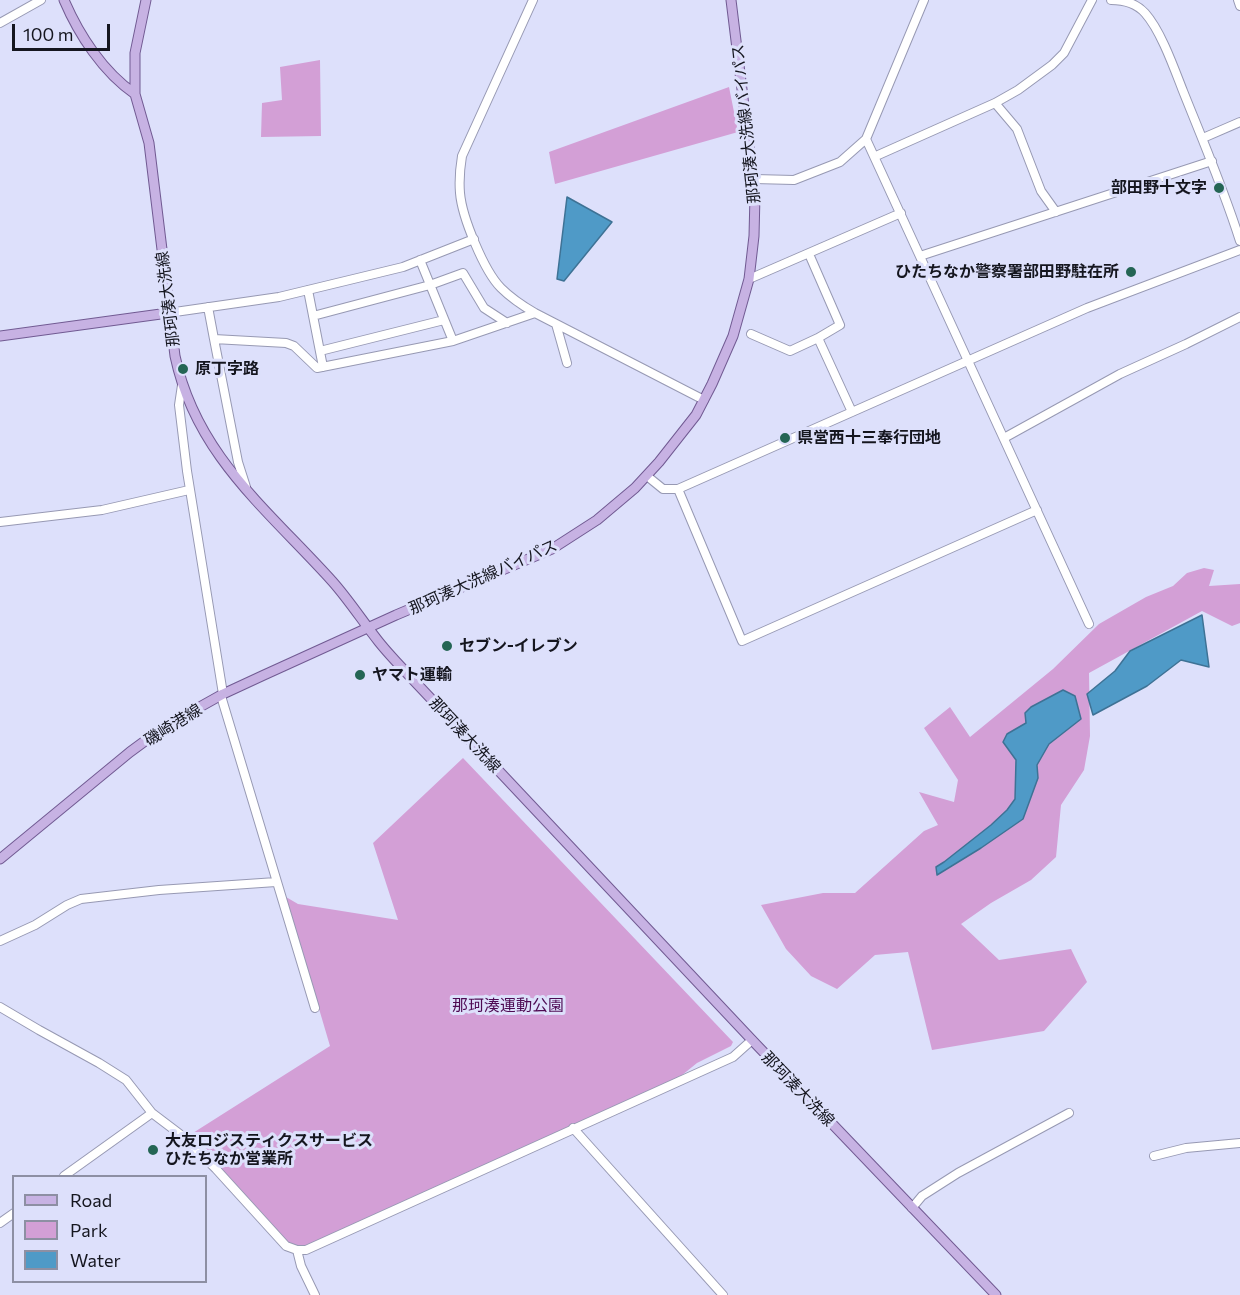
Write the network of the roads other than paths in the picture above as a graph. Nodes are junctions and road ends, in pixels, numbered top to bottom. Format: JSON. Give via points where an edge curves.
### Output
{"nodes":[{"id":1,"x":41,"y":0,"type":"edge"},
{"id":2,"x":64,"y":0,"type":"edge"},
{"id":3,"x":146,"y":0,"type":"edge"},
{"id":4,"x":533,"y":0,"type":"edge"},
{"id":5,"x":731,"y":0,"type":"edge"},
{"id":6,"x":924,"y":0,"type":"edge"},
{"id":7,"x":1092,"y":0,"type":"edge"},
{"id":8,"x":1111,"y":0,"type":"edge"},
{"id":9,"x":1238,"y":0,"type":"edge"},
{"id":10,"x":1134,"y":2,"type":"edge"},
{"id":11,"x":1240,"y":6,"type":"edge"},
{"id":12,"x":0,"y":23,"type":"edge"},
{"id":13,"x":135,"y":94,"type":"junction"},
{"id":14,"x":995,"y":103,"type":"junction"},
{"id":15,"x":1240,"y":122,"type":"edge"},
{"id":16,"x":1203,"y":138,"type":"junction"},
{"id":17,"x":866,"y":139,"type":"junction"},
{"id":18,"x":876,"y":156,"type":"junction"},
{"id":19,"x":1212,"y":161,"type":"junction"},
{"id":20,"x":754,"y":180,"type":"junction"},
{"id":21,"x":1056,"y":212,"type":"junction"},
{"id":22,"x":901,"y":213,"type":"junction"},
{"id":23,"x":1238,"y":225,"type":"edge"},
{"id":24,"x":474,"y":239,"type":"junction"},
{"id":25,"x":1240,"y":241,"type":"edge"},
{"id":26,"x":1240,"y":250,"type":"edge"},
{"id":27,"x":809,"y":254,"type":"junction"},
{"id":28,"x":920,"y":256,"type":"junction"},
{"id":29,"x":420,"y":260,"type":"junction"},
{"id":30,"x":749,"y":279,"type":"junction"},
{"id":31,"x":430,"y":285,"type":"junction"},
{"id":32,"x":308,"y":290,"type":"junction"},
{"id":33,"x":208,"y":308,"type":"junction"},
{"id":34,"x":168,"y":312,"type":"junction"},
{"id":35,"x":535,"y":313,"type":"junction"},
{"id":36,"x":313,"y":316,"type":"junction"},
{"id":37,"x":1240,"y":317,"type":"edge"},
{"id":38,"x":444,"y":320,"type":"junction"},
{"id":39,"x":507,"y":323,"type":"junction"},
{"id":40,"x":556,"y":324,"type":"junction"},
{"id":41,"x":750,"y":334,"type":"dead end"},
{"id":42,"x":0,"y":336,"type":"edge"},
{"id":43,"x":819,"y":338,"type":"junction"},
{"id":44,"x":214,"y":339,"type":"junction"},
{"id":45,"x":453,"y":341,"type":"junction"},
{"id":46,"x":320,"y":351,"type":"junction"},
{"id":47,"x":968,"y":360,"type":"junction"},
{"id":48,"x":567,"y":363,"type":"dead end"},
{"id":49,"x":323,"y":367,"type":"junction"},
{"id":50,"x":182,"y":385,"type":"junction"},
{"id":51,"x":704,"y":400,"type":"junction"},
{"id":52,"x":852,"y":412,"type":"junction"},
{"id":53,"x":1004,"y":438,"type":"junction"},
{"id":54,"x":647,"y":476,"type":"junction"},
{"id":55,"x":678,"y":489,"type":"junction"},
{"id":56,"x":189,"y":490,"type":"junction"},
{"id":57,"x":247,"y":491,"type":"junction"},
{"id":58,"x":1037,"y":510,"type":"junction"},
{"id":59,"x":0,"y":522,"type":"edge"},
{"id":60,"x":1089,"y":624,"type":"dead end"},
{"id":61,"x":369,"y":628,"type":"junction"},
{"id":62,"x":222,"y":695,"type":"junction"},
{"id":63,"x":0,"y":859,"type":"edge"},
{"id":64,"x":276,"y":882,"type":"junction"},
{"id":65,"x":0,"y":941,"type":"edge"},
{"id":66,"x":0,"y":1007,"type":"edge"},
{"id":67,"x":315,"y":1008,"type":"dead end"},
{"id":68,"x":752,"y":1040,"type":"junction"},
{"id":69,"x":152,"y":1113,"type":"junction"},
{"id":70,"x":1069,"y":1113,"type":"dead end"},
{"id":71,"x":573,"y":1128,"type":"junction"},
{"id":72,"x":1240,"y":1143,"type":"edge"},
{"id":73,"x":1154,"y":1156,"type":"dead end"},
{"id":74,"x":65,"y":1175,"type":"edge"},
{"id":75,"x":912,"y":1208,"type":"junction"},
{"id":76,"x":297,"y":1250,"type":"junction"},
{"id":77,"x":720,"y":1294,"type":"edge"},
{"id":78,"x":315,"y":1295,"type":"edge"},
{"id":79,"x":996,"y":1295,"type":"edge"}],
"edges":[{"from":1,"to":12,"type":"street"},
{"from":2,"to":13,"type":"main road","via":[[79,33],[118,80]]},
{"from":3,"to":13,"type":"main road","name":"那珂湊大洗線","via":[[135,53]]},
{"from":4,"to":24,"type":"street","via":[[462,156],[460,196]]},
{"from":5,"to":20,"type":"main road","name":"那珂湊大洗線バイパス"},
{"from":6,"to":17,"type":"street"},
{"from":7,"to":14,"type":"street","via":[[1064,52],[1052,65]]},
{"from":8,"to":10,"type":"street"},
{"from":9,"to":11,"type":"street"},
{"from":10,"to":16,"type":"street","via":[[1151,22],[1172,63]]},
{"from":13,"to":34,"type":"main road","name":"那珂湊大洗線","via":[[149,142]]},
{"from":14,"to":18,"type":"street"},
{"from":14,"to":21,"type":"street","via":[[1017,129],[1041,191]]},
{"from":15,"to":16,"type":"street"},
{"from":16,"to":19,"type":"street"},
{"from":17,"to":18,"type":"street"},
{"from":17,"to":20,"type":"street","via":[[840,162],[795,180]]},
{"from":18,"to":22,"type":"street"},
{"from":19,"to":21,"type":"street"},
{"from":19,"to":23,"type":"street"},
{"from":20,"to":30,"type":"main road","name":"那珂湊大洗線バイパス"},
{"from":21,"to":28,"type":"street"},
{"from":22,"to":27,"type":"street"},
{"from":22,"to":28,"type":"street"},
{"from":23,"to":25,"type":"street"},
{"from":24,"to":29,"type":"street"},
{"from":24,"to":35,"type":"street","via":[[499,286]]},
{"from":26,"to":47,"type":"street","via":[[1087,308]]},
{"from":27,"to":30,"type":"street"},
{"from":27,"to":43,"type":"street","via":[[840,325]]},
{"from":28,"to":47,"type":"street"},
{"from":29,"to":31,"type":"street"},
{"from":29,"to":32,"type":"street"},
{"from":30,"to":51,"type":"main road","name":"那珂湊大洗線バイパス","via":[[733,336]]},
{"from":31,"to":36,"type":"street"},
{"from":31,"to":38,"type":"street"},
{"from":31,"to":39,"type":"street","via":[[463,273],[484,308]]},
{"from":32,"to":33,"type":"street"},
{"from":32,"to":36,"type":"street"},
{"from":33,"to":34,"type":"street"},
{"from":33,"to":44,"type":"street"},
{"from":34,"to":42,"type":"main road"},
{"from":34,"to":50,"type":"main road","name":"那珂湊大洗線"},
{"from":35,"to":39,"type":"street"},
{"from":35,"to":40,"type":"street"},
{"from":36,"to":46,"type":"street"},
{"from":37,"to":53,"type":"street","via":[[1120,374]]},
{"from":38,"to":45,"type":"street"},
{"from":38,"to":46,"type":"street"},
{"from":39,"to":45,"type":"street"},
{"from":40,"to":48,"type":"street"},
{"from":40,"to":51,"type":"street"},
{"from":41,"to":43,"type":"street","via":[[790,351]]},
{"from":43,"to":52,"type":"street"},
{"from":44,"to":49,"type":"street","via":[[286,343],[318,368]]},
{"from":44,"to":57,"type":"street"},
{"from":45,"to":49,"type":"street"},
{"from":46,"to":49,"type":"street"},
{"from":47,"to":52,"type":"street"},
{"from":47,"to":53,"type":"street"},
{"from":50,"to":56,"type":"street","via":[[179,405]]},
{"from":50,"to":57,"type":"main road","name":"那珂湊大洗線","via":[[212,446]]},
{"from":51,"to":54,"type":"main road","name":"那珂湊大洗線バイパス","via":[[675,444]]},
{"from":52,"to":55,"type":"street"},
{"from":53,"to":58,"type":"street"},
{"from":54,"to":55,"type":"street","via":[[663,489]]},
{"from":54,"to":61,"type":"main road","name":"那珂湊大洗線バイパス","via":[[597,520],[552,549]]},
{"from":55,"to":58,"type":"street","via":[[742,641]]},
{"from":56,"to":59,"type":"street","via":[[102,510]]},
{"from":56,"to":62,"type":"street"},
{"from":57,"to":61,"type":"main road","name":"那珂湊大洗線","via":[[347,597]]},
{"from":58,"to":60,"type":"street"},
{"from":61,"to":62,"type":"main road","name":"磯崎港線"},
{"from":61,"to":68,"type":"main road","name":"那珂湊大洗線","via":[[418,686]]},
{"from":62,"to":63,"type":"main road","name":"磯崎港線","via":[[164,727],[130,752]]},
{"from":62,"to":64,"type":"street"},
{"from":64,"to":65,"type":"street","via":[[81,899]]},
{"from":64,"to":67,"type":"street"},
{"from":66,"to":69,"type":"street","via":[[114,1071]]},
{"from":68,"to":71,"type":"street","via":[[733,1057]]},
{"from":68,"to":75,"type":"main road","name":"那珂湊大洗線"},
{"from":69,"to":74,"type":"street"},
{"from":69,"to":76,"type":"street","via":[[185,1138],[286,1246]]},
{"from":70,"to":75,"type":"street","via":[[958,1173],[922,1196]]},
{"from":71,"to":76,"type":"street","via":[[306,1250]]},
{"from":71,"to":77,"type":"street"},
{"from":72,"to":73,"type":"street","via":[[1186,1148]]},
{"from":75,"to":79,"type":"main road","name":"那珂湊大洗線"},
{"from":76,"to":78,"type":"street"}]}
